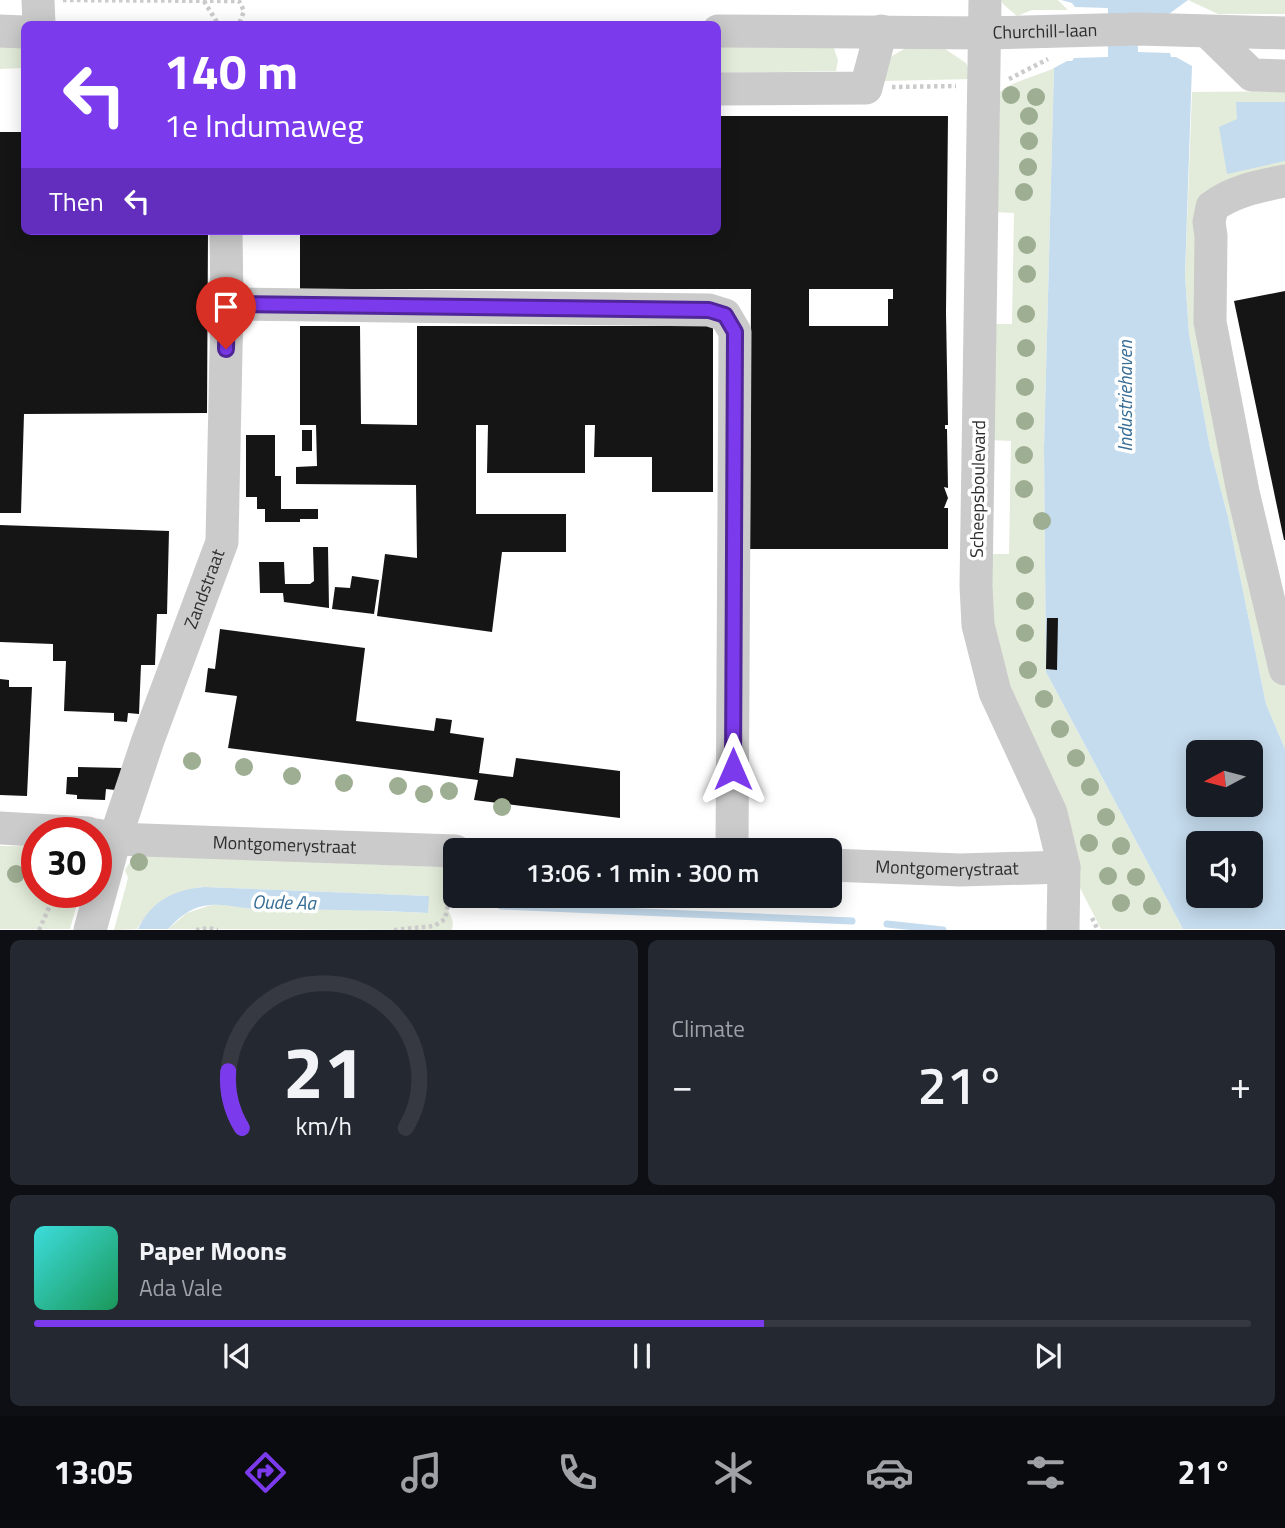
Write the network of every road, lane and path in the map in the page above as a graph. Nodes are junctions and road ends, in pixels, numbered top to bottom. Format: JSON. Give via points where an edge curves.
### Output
{"nodes":[{"id":1,"x":38,"y":0,"type":"edge"},
{"id":2,"x":985,"y":0,"type":"edge"},
{"id":3,"x":204,"y":1,"type":"edge"},
{"id":4,"x":39,"y":21,"type":"edge"},
{"id":5,"x":216,"y":21,"type":"edge"},
{"id":6,"x":240,"y":21,"type":"edge"},
{"id":7,"x":721,"y":31,"type":"edge"},
{"id":8,"x":881,"y":31,"type":"junction"},
{"id":9,"x":0,"y":32,"type":"edge"},
{"id":10,"x":21,"y":32,"type":"edge"},
{"id":11,"x":1208,"y":32,"type":"junction"},
{"id":12,"x":985,"y":33,"type":"junction"},
{"id":13,"x":1285,"y":33,"type":"edge"},
{"id":14,"x":1052,"y":57,"type":"dead end"},
{"id":15,"x":1285,"y":75,"type":"edge"},
{"id":16,"x":1004,"y":82,"type":"dead end"},
{"id":17,"x":960,"y":86,"type":"dead end"},
{"id":18,"x":866,"y":88,"type":"junction"},
{"id":19,"x":721,"y":89,"type":"edge"},
{"id":20,"x":1285,"y":181,"type":"edge"},
{"id":21,"x":226,"y":235,"type":"edge"},
{"id":22,"x":227,"y":304,"type":"junction"},
{"id":23,"x":1285,"y":669,"type":"edge"},
{"id":24,"x":110,"y":817,"type":"edge"},
{"id":25,"x":0,"y":828,"type":"edge"},
{"id":26,"x":21,"y":830,"type":"edge"},
{"id":27,"x":112,"y":837,"type":"edge"},
{"id":28,"x":732,"y":838,"type":"edge"},
{"id":29,"x":443,"y":850,"type":"edge"},
{"id":30,"x":842,"y":865,"type":"edge"},
{"id":31,"x":1064,"y":867,"type":"junction"},
{"id":32,"x":48,"y":908,"type":"edge"},
{"id":33,"x":92,"y":908,"type":"edge"},
{"id":34,"x":447,"y":908,"type":"edge"},
{"id":35,"x":39,"y":929,"type":"edge"},
{"id":36,"x":90,"y":929,"type":"edge"},
{"id":37,"x":196,"y":929,"type":"edge"},
{"id":38,"x":218,"y":929,"type":"edge"},
{"id":39,"x":394,"y":929,"type":"edge"},
{"id":40,"x":1063,"y":929,"type":"edge"}],
"edges":[{"from":1,"to":3,"type":"path"},
{"from":1,"to":4,"type":"street"},
{"from":2,"to":12,"type":"street","name":"Scheepsboulevard"},
{"from":3,"to":5,"type":"path"},
{"from":3,"to":6,"type":"path","via":[[239,1],[244,11]]},
{"from":7,"to":8,"type":"street","name":"Churchill-laan"},
{"from":8,"to":12,"type":"street","name":"Churchill-laan"},
{"from":8,"to":18,"type":"street"},
{"from":9,"to":10,"type":"street"},
{"from":11,"to":12,"type":"street","name":"Churchill-laan"},
{"from":11,"to":13,"type":"street","name":"Churchill-laan"},
{"from":11,"to":15,"type":"street","via":[[1251,75]]},
{"from":12,"to":31,"type":"street","name":"Scheepsboulevard","via":[[978,625],[996,692],[1051,813]]},
{"from":14,"to":16,"type":"path","name":"Churchill-laan"},
{"from":17,"to":18,"type":"path"},
{"from":18,"to":19,"type":"street"},
{"from":20,"to":23,"type":"street","via":[[1223,198],[1212,207],[1209,222],[1210,322],[1243,492]]},
{"from":21,"to":22,"type":"street","name":"Zandstraat"},
{"from":22,"to":24,"type":"street","name":"Zandstraat","via":[[222,541],[148,740]]},
{"from":22,"to":28,"type":"street","via":[[709,310],[725,315],[735,332]]},
{"from":25,"to":26,"type":"street","name":"Montgomerystraat"},
{"from":27,"to":29,"type":"street","name":"Montgomerystraat"},
{"from":30,"to":31,"type":"street","name":"Montgomerystraat","via":[[960,870]]},
{"from":31,"to":40,"type":"street","name":"Scheepsboulevard"},
{"from":32,"to":35,"type":"path"},
{"from":33,"to":36,"type":"street","name":"Zandstraat"},
{"from":34,"to":39,"type":"path","via":[[445,919],[434,926]]},
{"from":37,"to":38,"type":"path"}]}
